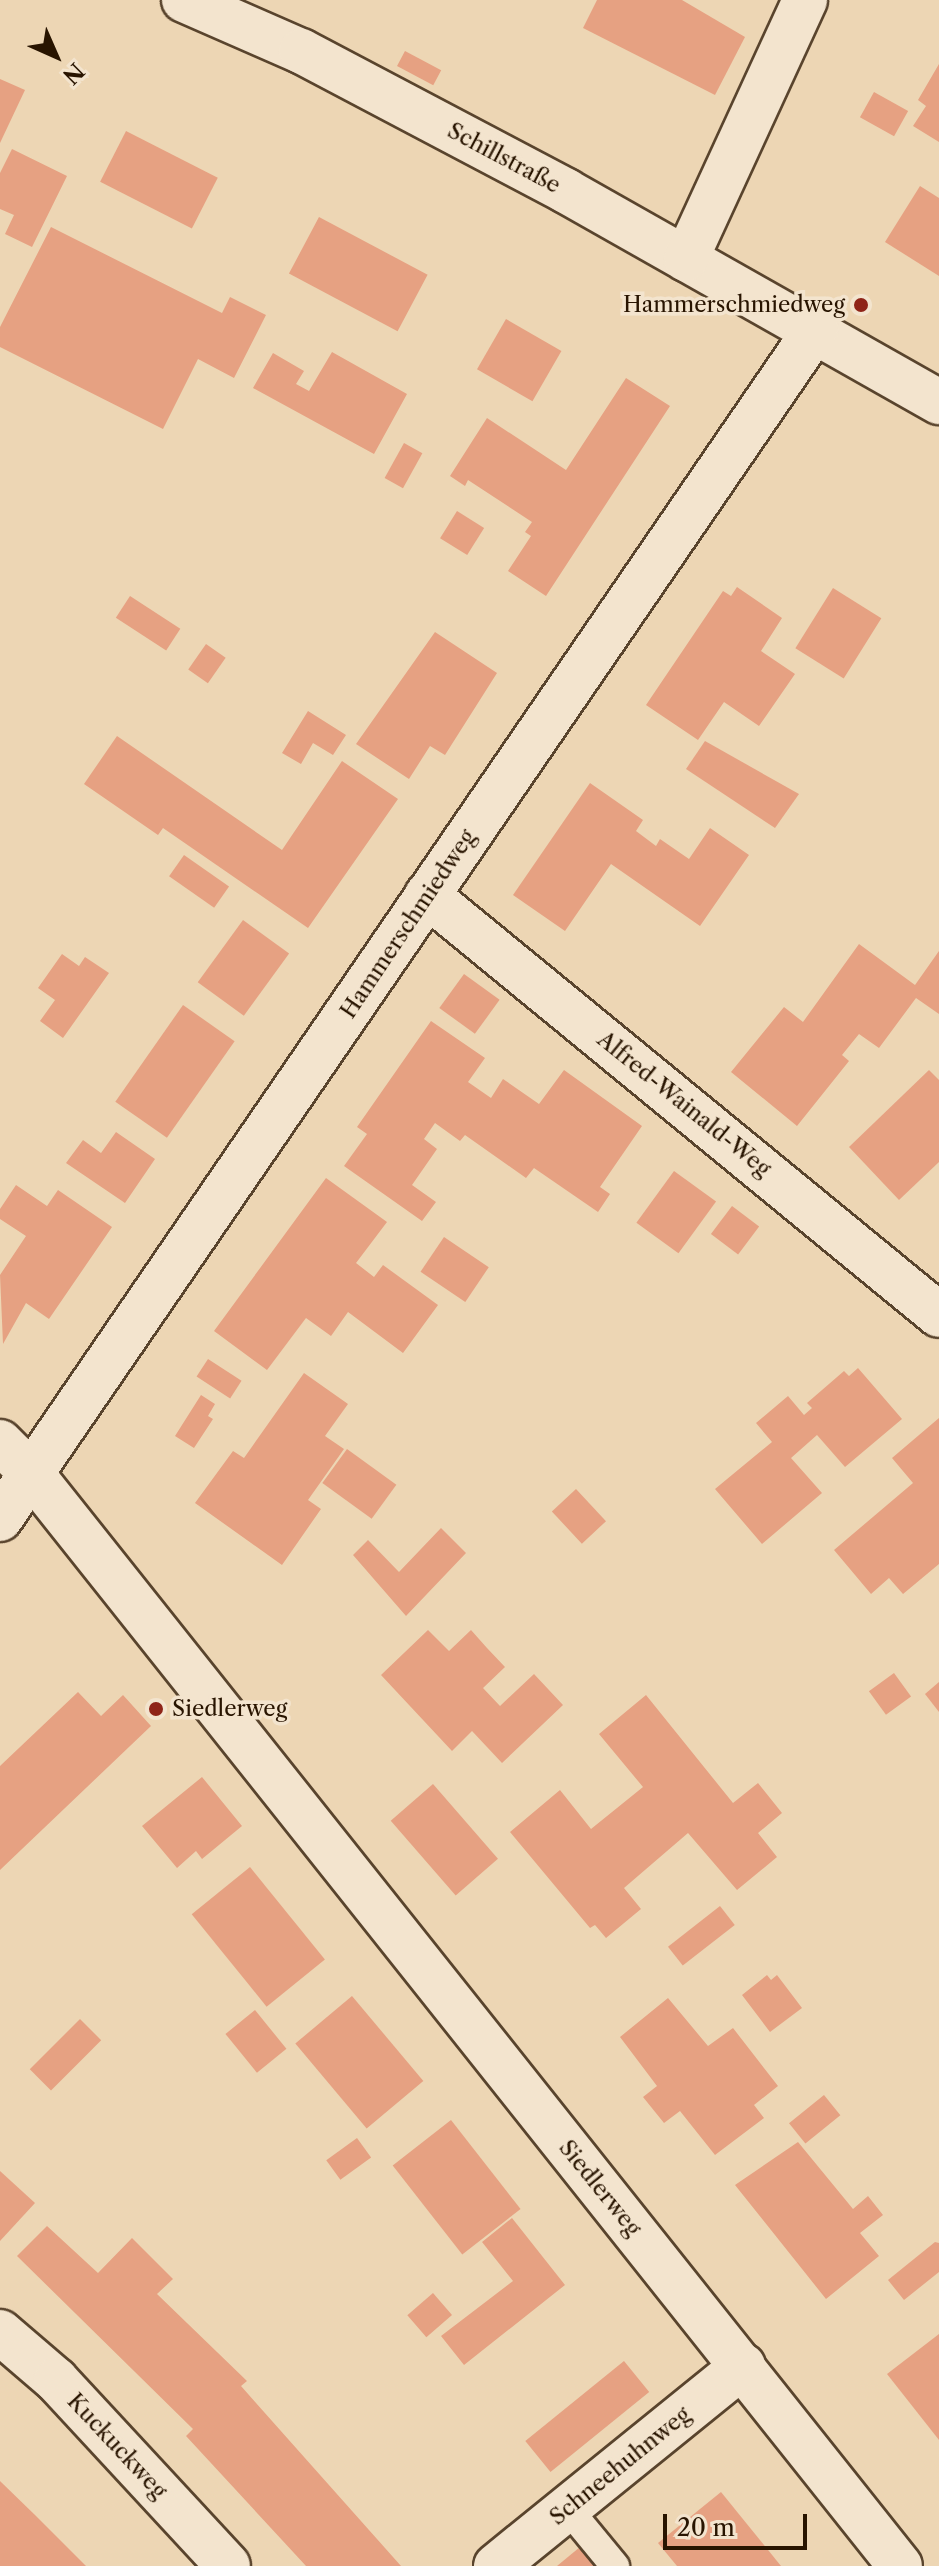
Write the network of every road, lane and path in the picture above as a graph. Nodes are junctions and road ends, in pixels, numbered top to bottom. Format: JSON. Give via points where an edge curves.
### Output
{"nodes":[{"id":1,"x":184,"y":0,"type":"edge"},
{"id":2,"x":805,"y":0,"type":"edge"},
{"id":3,"x":686,"y":259,"type":"junction"},
{"id":4,"x":816,"y":329,"type":"junction"},
{"id":5,"x":939,"y":402,"type":"edge"},
{"id":6,"x":427,"y":895,"type":"junction"},
{"id":7,"x":939,"y":1315,"type":"edge"},
{"id":8,"x":0,"y":1442,"type":"edge"},
{"id":9,"x":31,"y":1473,"type":"junction"},
{"id":10,"x":0,"y":1519,"type":"edge"},
{"id":11,"x":0,"y":2332,"type":"edge"},
{"id":12,"x":743,"y":2366,"type":"junction"},
{"id":13,"x":568,"y":2509,"type":"junction"},
{"id":14,"x":228,"y":2566,"type":"edge"},
{"id":15,"x":496,"y":2566,"type":"edge"},
{"id":16,"x":615,"y":2566,"type":"edge"},
{"id":17,"x":900,"y":2566,"type":"edge"}],
"edges":[{"from":1,"to":3,"type":"street","name":"Schillstraße","via":[[332,67]]},
{"from":2,"to":3,"type":"street"},
{"from":3,"to":4,"type":"street","name":"Schillstraße"},
{"from":4,"to":5,"type":"street","name":"Schillstraße"},
{"from":4,"to":6,"type":"street","name":"Hammerschmiedweg"},
{"from":6,"to":7,"type":"street","name":"Alfred-Wainald-Weg"},
{"from":6,"to":9,"type":"street","name":"Hammerschmiedweg"},
{"from":8,"to":9,"type":"street","name":"Siedlerweg"},
{"from":9,"to":10,"type":"street","name":"Hammerschmiedweg"},
{"from":9,"to":12,"type":"street","name":"Siedlerweg"},
{"from":11,"to":14,"type":"street","name":"Kuckuckweg","via":[[56,2380]]},
{"from":12,"to":13,"type":"street","name":"Schneehuhnweg"},
{"from":12,"to":17,"type":"street","name":"Siedlerweg"},
{"from":13,"to":15,"type":"street","name":"Schneehuhnweg"},
{"from":13,"to":16,"type":"lane"}]}
